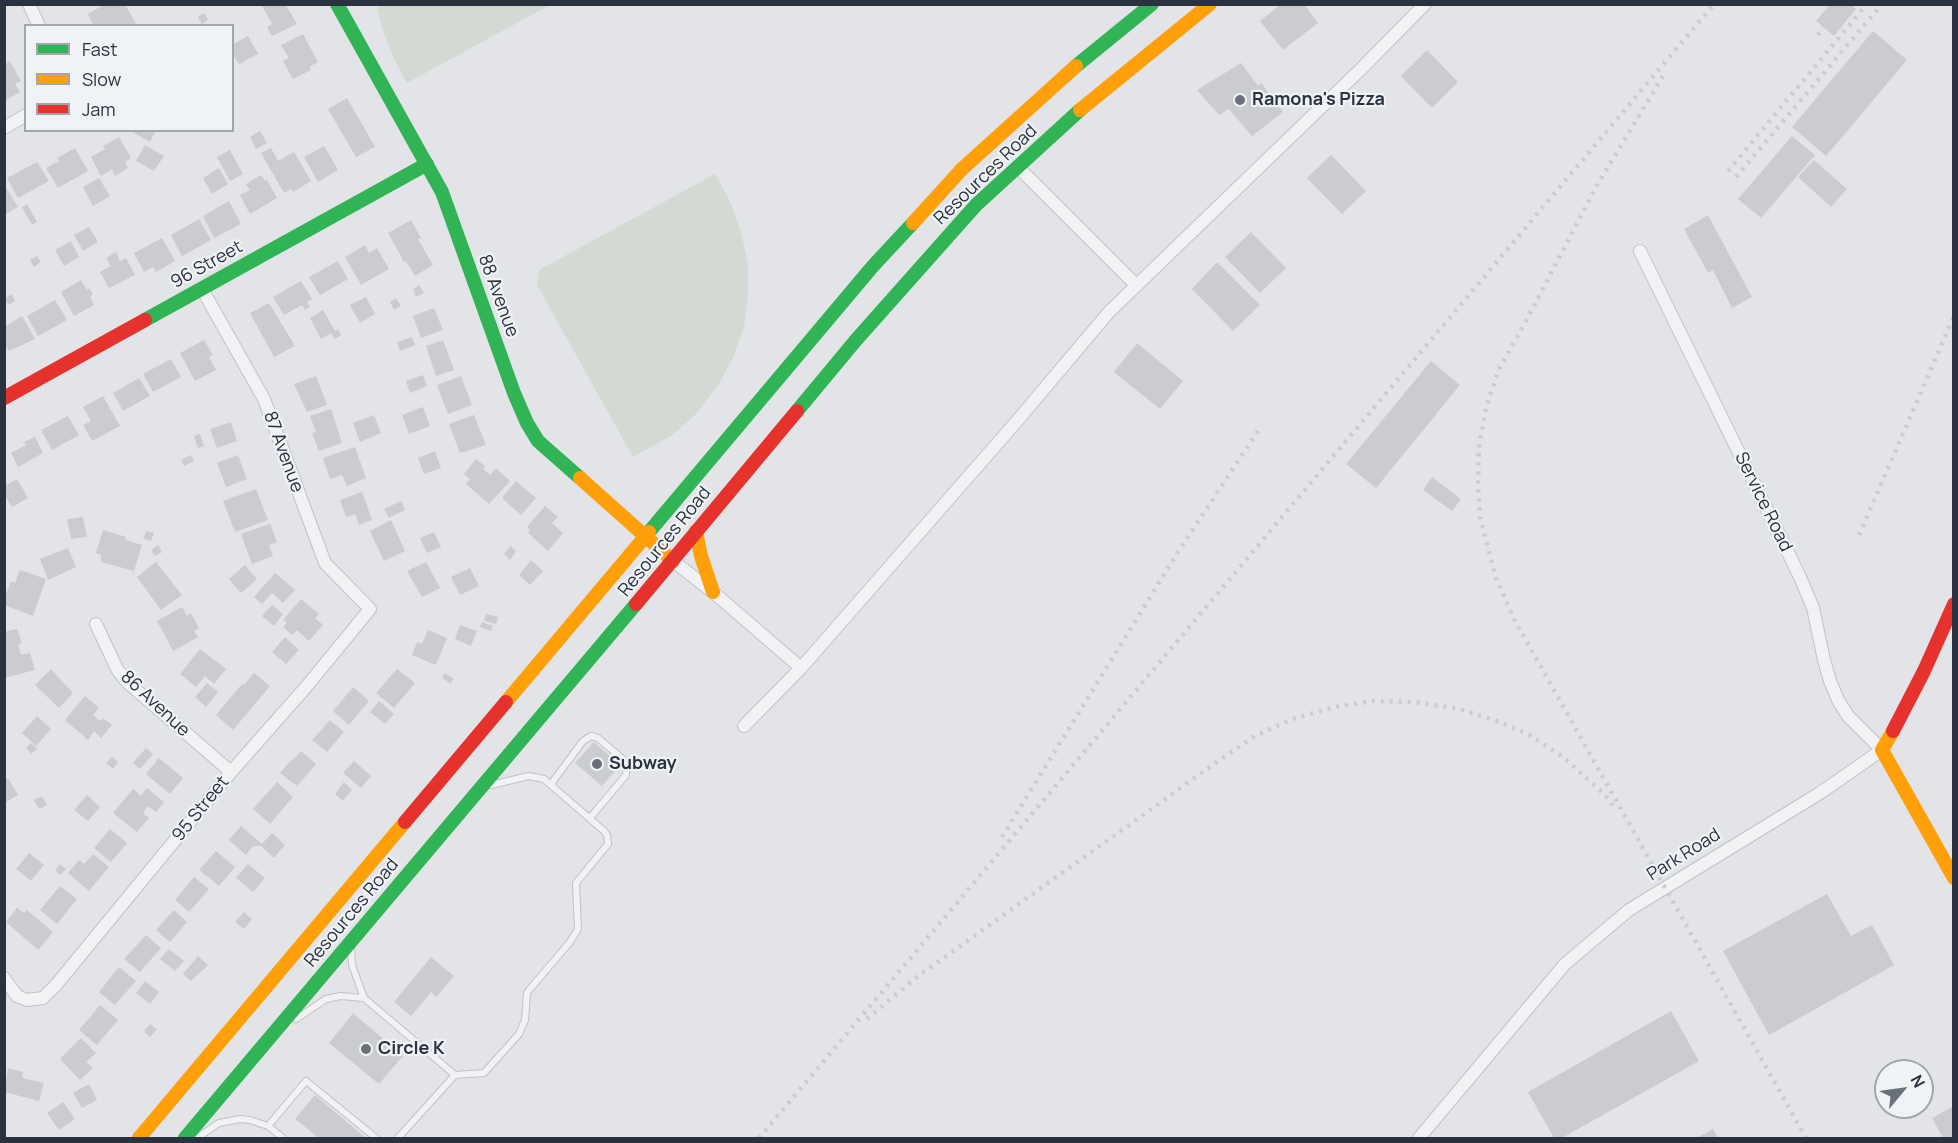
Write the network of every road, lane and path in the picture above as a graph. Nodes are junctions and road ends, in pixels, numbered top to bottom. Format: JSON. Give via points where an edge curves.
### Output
{"nodes":[{"id":1,"x":28,"y":4,"type":"edge"},
{"id":2,"x":337,"y":4,"type":"edge"},
{"id":3,"x":1152,"y":4,"type":"edge"},
{"id":4,"x":1210,"y":4,"type":"edge"},
{"id":5,"x":1425,"y":4,"type":"edge"},
{"id":6,"x":38,"y":24,"type":"edge"},
{"id":7,"x":24,"y":116,"type":"edge"},
{"id":8,"x":4,"y":128,"type":"edge"},
{"id":9,"x":427,"y":164,"type":"junction"},
{"id":10,"x":1018,"y":167,"type":"junction"},
{"id":11,"x":1640,"y":251,"type":"dead end"},
{"id":12,"x":1136,"y":285,"type":"junction"},
{"id":13,"x":202,"y":289,"type":"junction"},
{"id":14,"x":4,"y":398,"type":"edge"},
{"id":15,"x":696,"y":531,"type":"junction"},
{"id":16,"x":645,"y":536,"type":"junction"},
{"id":17,"x":673,"y":561,"type":"junction"},
{"id":18,"x":714,"y":592,"type":"junction"},
{"id":19,"x":1953,"y":604,"type":"edge"},
{"id":20,"x":370,"y":609,"type":"joint"},
{"id":21,"x":96,"y":624,"type":"dead end"},
{"id":22,"x":801,"y":668,"type":"junction"},
{"id":23,"x":744,"y":726,"type":"dead end"},
{"id":24,"x":1882,"y":750,"type":"junction"},
{"id":25,"x":231,"y":772,"type":"junction"},
{"id":26,"x":551,"y":784,"type":"junction"},
{"id":27,"x":482,"y":787,"type":"junction"},
{"id":28,"x":590,"y":818,"type":"junction"},
{"id":29,"x":1953,"y":878,"type":"edge"},
{"id":30,"x":351,"y":941,"type":"junction"},
{"id":31,"x":4,"y":978,"type":"edge"},
{"id":32,"x":364,"y":998,"type":"junction"},
{"id":33,"x":269,"y":1038,"type":"junction"},
{"id":34,"x":455,"y":1075,"type":"junction"},
{"id":35,"x":268,"y":1126,"type":"junction"},
{"id":36,"x":139,"y":1138,"type":"edge"},
{"id":37,"x":185,"y":1138,"type":"edge"},
{"id":38,"x":197,"y":1138,"type":"edge"},
{"id":39,"x":283,"y":1138,"type":"edge"},
{"id":40,"x":376,"y":1138,"type":"edge"},
{"id":41,"x":398,"y":1138,"type":"edge"},
{"id":42,"x":1419,"y":1138,"type":"edge"}],
"edges":[{"from":1,"to":6,"type":"street"},
{"from":2,"to":9,"type":"main road","name":"88 Avenue"},
{"from":3,"to":16,"type":"main road","name":"Resources Road","via":[[962,169],[873,266]]},
{"from":4,"to":10,"type":"main road","name":"Resources Road","via":[[1082,108]]},
{"from":5,"to":12,"type":"street"},
{"from":7,"to":8,"type":"street"},
{"from":9,"to":13,"type":"main road","name":"96 Street"},
{"from":9,"to":16,"type":"main road","name":"88 Avenue","via":[[442,192],[527,423],[552,456]]},
{"from":10,"to":12,"type":"street"},
{"from":10,"to":15,"type":"main road","name":"Resources Road","via":[[976,206],[856,340]]},
{"from":11,"to":24,"type":"street","name":"Service Road","via":[[1800,578],[1813,608],[1824,660],[1839,700],[1848,716]]},
{"from":12,"to":22,"type":"street"},
{"from":13,"to":14,"type":"main road","name":"96 Street"},
{"from":13,"to":20,"type":"street","name":"87 Avenue","via":[[264,399],[325,563]]},
{"from":15,"to":17,"type":"main road","name":"Resources Road"},
{"from":15,"to":18,"type":"main road"},
{"from":16,"to":17,"type":"main road","name":"88 Avenue"},
{"from":16,"to":36,"type":"main road","name":"Resources Road"},
{"from":17,"to":18,"type":"street"},
{"from":17,"to":27,"type":"main road","name":"Resources Road"},
{"from":18,"to":22,"type":"street"},
{"from":19,"to":24,"type":"main road","name":"Park Road","via":[[1904,714]]},
{"from":20,"to":25,"type":"street","name":"95 Street"},
{"from":21,"to":25,"type":"street","name":"86 Avenue","via":[[127,682]]},
{"from":22,"to":23,"type":"street"},
{"from":24,"to":29,"type":"main road"},
{"from":24,"to":42,"type":"street","name":"Park Road","via":[[1820,793],[1629,910],[1565,964]]},
{"from":25,"to":31,"type":"street","name":"95 Street","via":[[43,998],[27,1000],[17,996]]},
{"from":26,"to":27,"type":"lane","via":[[529,776]]},
{"from":26,"to":28,"type":"lane"},
{"from":26,"to":28,"type":"lane","via":[[591,736],[624,760],[626,775]]},
{"from":27,"to":30,"type":"main road","name":"Resources Road"},
{"from":28,"to":34,"type":"lane","via":[[607,835],[608,844],[576,884],[576,934],[530,989],[523,1027],[504,1052],[484,1073]]},
{"from":30,"to":32,"type":"lane","via":[[352,965]]},
{"from":30,"to":33,"type":"main road","name":"Resources Road"},
{"from":32,"to":33,"type":"lane","via":[[326,999]]},
{"from":32,"to":34,"type":"lane"},
{"from":33,"to":37,"type":"main road","name":"Resources Road"},
{"from":34,"to":41,"type":"lane"},
{"from":35,"to":38,"type":"lane","via":[[250,1120],[229,1120]]},
{"from":35,"to":39,"type":"lane"},
{"from":35,"to":40,"type":"lane","via":[[306,1081]]}]}
